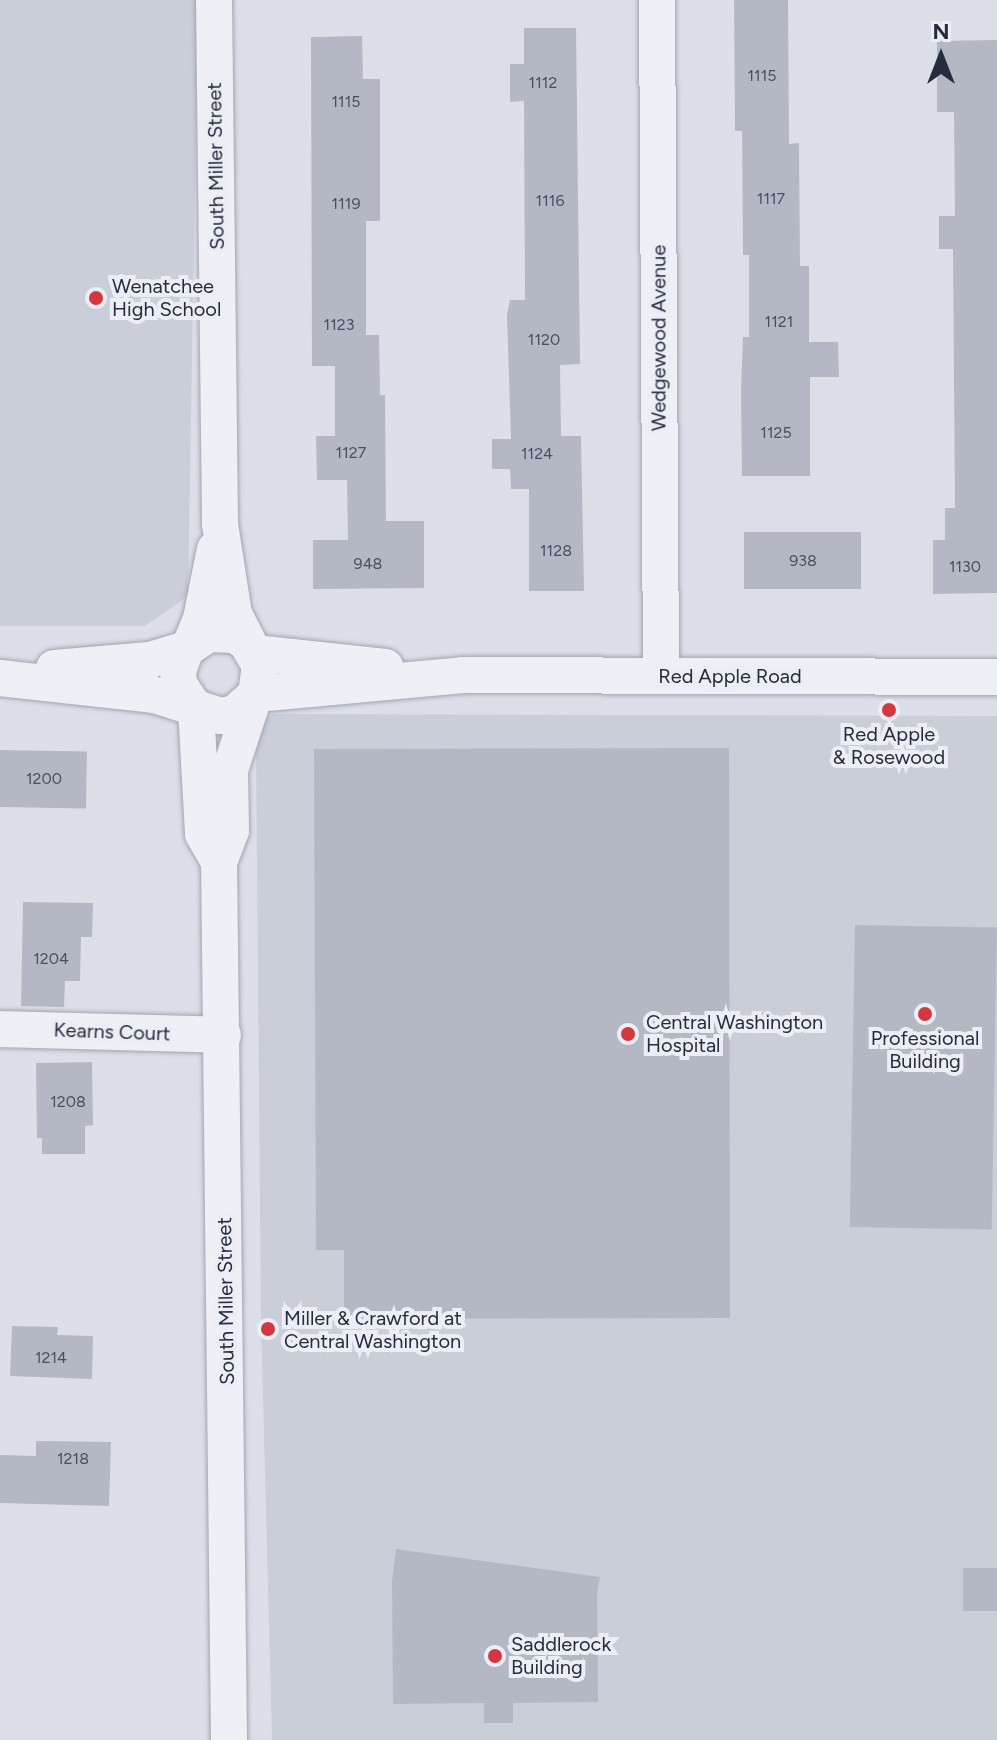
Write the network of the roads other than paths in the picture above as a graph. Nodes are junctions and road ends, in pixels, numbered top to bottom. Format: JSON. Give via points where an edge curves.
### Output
{"nodes":[{"id":1,"x":214,"y":0,"type":"edge"},
{"id":2,"x":657,"y":0,"type":"edge"},
{"id":3,"x":220,"y":524,"type":"junction"},
{"id":4,"x":188,"y":647,"type":"junction"},
{"id":5,"x":253,"y":650,"type":"junction"},
{"id":6,"x":463,"y":675,"type":"junction"},
{"id":7,"x":661,"y":675,"type":"junction"},
{"id":8,"x":0,"y":676,"type":"edge"},
{"id":9,"x":997,"y":677,"type":"edge"},
{"id":10,"x":255,"y":696,"type":"junction"},
{"id":11,"x":195,"y":707,"type":"junction"},
{"id":12,"x":219,"y":862,"type":"junction"},
{"id":13,"x":0,"y":1029,"type":"edge"},
{"id":14,"x":223,"y":1035,"type":"junction"},
{"id":15,"x":229,"y":1740,"type":"edge"}],
"edges":[{"from":1,"to":3,"type":"street","name":"South Miller Street"},
{"from":2,"to":7,"type":"street","name":"Wedgewood Avenue"},
{"from":3,"to":4,"type":"street","name":"South Miller Street","via":[[201,619]]},
{"from":3,"to":5,"type":"street","name":"South Miller Street","via":[[234,614]]},
{"from":4,"to":5,"type":"street","via":[[209,634],[222,633],[234,635]]},
{"from":4,"to":8,"type":"street","via":[[150,660]]},
{"from":4,"to":11,"type":"street","via":[[178,671],[179,684]]},
{"from":5,"to":6,"type":"street","name":"Red Apple Road"},
{"from":5,"to":10,"type":"street","via":[[260,666]]},
{"from":6,"to":7,"type":"street","name":"Red Apple Road"},
{"from":6,"to":10,"type":"street","name":"Red Apple Road"},
{"from":7,"to":9,"type":"street","name":"Red Apple Road"},
{"from":8,"to":11,"type":"street","via":[[155,695]]},
{"from":10,"to":11,"type":"street","via":[[235,713],[221,716]]},
{"from":10,"to":12,"type":"street","name":"South Miller Street","via":[[230,770],[231,831]]},
{"from":11,"to":12,"type":"street","name":"South Miller Street","via":[[203,834]]},
{"from":12,"to":14,"type":"street","name":"South Miller Street"},
{"from":13,"to":14,"type":"street","name":"Kearns Court"},
{"from":14,"to":15,"type":"street","name":"South Miller Street"}]}
